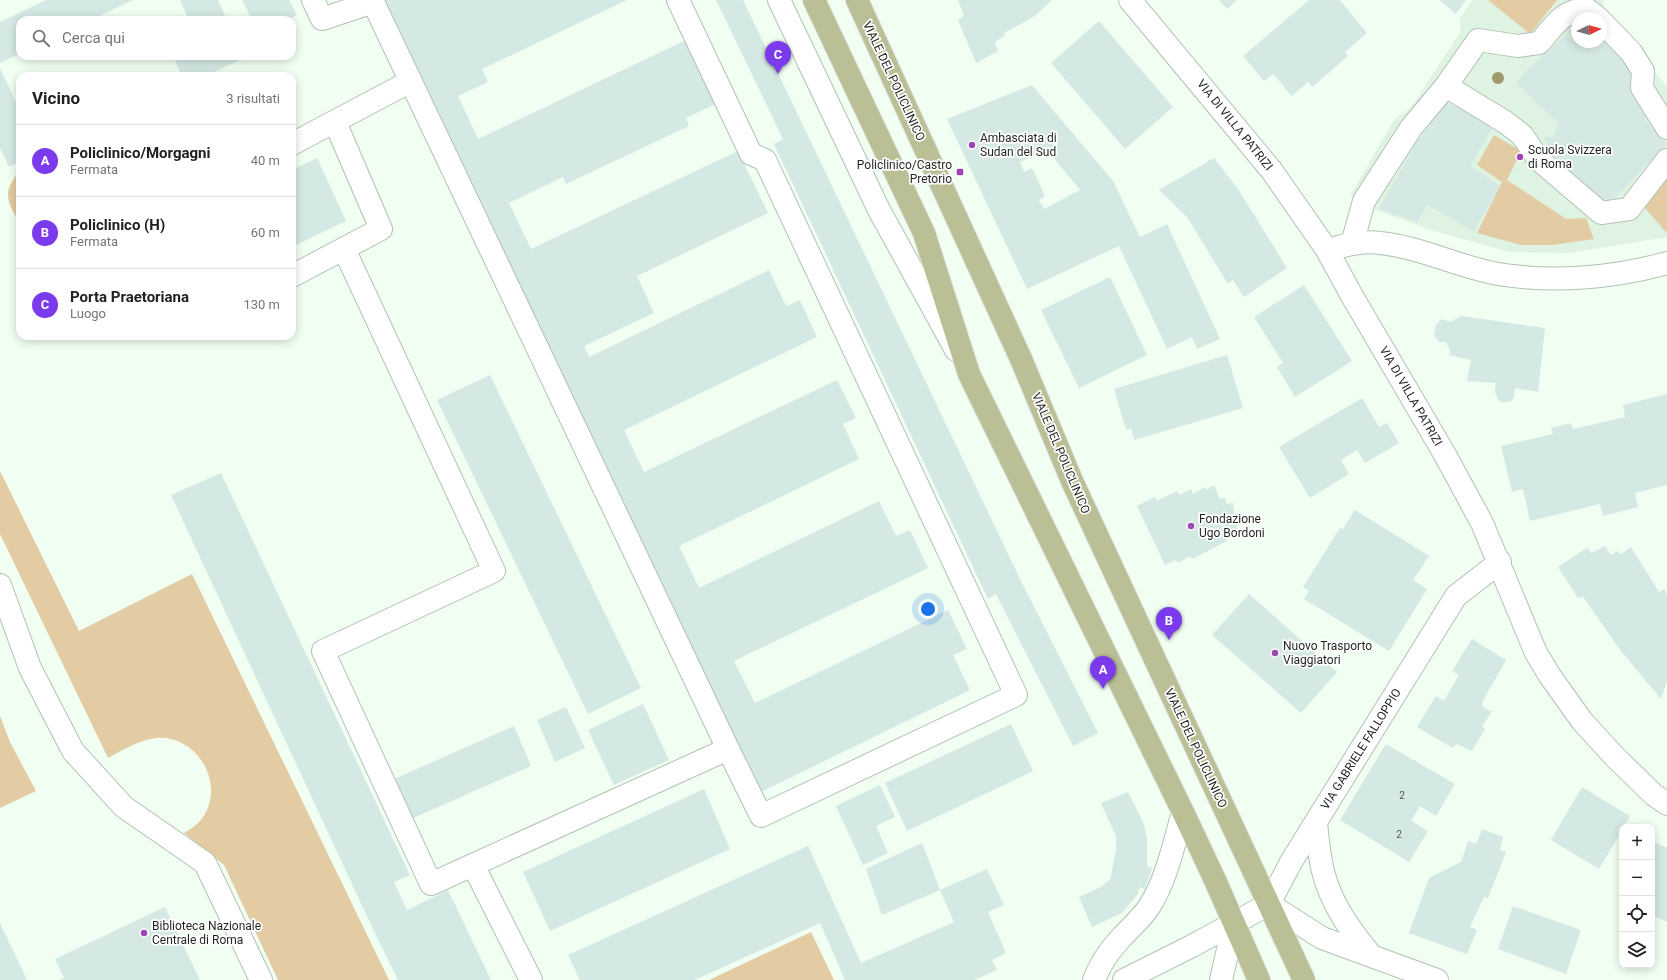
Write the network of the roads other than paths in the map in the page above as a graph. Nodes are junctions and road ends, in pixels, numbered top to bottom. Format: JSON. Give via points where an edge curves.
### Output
{"nodes":[{"id":1,"x":313,"y":0,"type":"edge"},
{"id":2,"x":678,"y":0,"type":"edge"},
{"id":3,"x":779,"y":0,"type":"edge"},
{"id":4,"x":814,"y":0,"type":"edge"},
{"id":5,"x":857,"y":0,"type":"edge"},
{"id":6,"x":1130,"y":0,"type":"edge"},
{"id":7,"x":1590,"y":12,"type":"edge"},
{"id":8,"x":1607,"y":26,"type":"edge"},
{"id":9,"x":411,"y":81,"type":"junction"},
{"id":10,"x":1446,"y":86,"type":"junction"},
{"id":11,"x":335,"y":122,"type":"junction"},
{"id":12,"x":1667,"y":128,"type":"edge"},
{"id":13,"x":296,"y":142,"type":"edge"},
{"id":14,"x":1667,"y":160,"type":"edge"},
{"id":15,"x":1352,"y":244,"type":"junction"},
{"id":16,"x":344,"y":249,"type":"junction"},
{"id":17,"x":1327,"y":250,"type":"junction"},
{"id":18,"x":1667,"y":263,"type":"edge"},
{"id":19,"x":296,"y":274,"type":"edge"},
{"id":20,"x":969,"y":374,"type":"junction"},
{"id":21,"x":1500,"y":562,"type":"junction"},
{"id":22,"x":0,"y":585,"type":"edge"},
{"id":23,"x":728,"y":749,"type":"junction"},
{"id":24,"x":1667,"y":804,"type":"edge"},
{"id":25,"x":1183,"y":812,"type":"junction"},
{"id":26,"x":1316,"y":823,"type":"junction"},
{"id":27,"x":473,"y":865,"type":"junction"},
{"id":28,"x":1270,"y":904,"type":"junction"},
{"id":29,"x":1234,"y":923,"type":"junction"},
{"id":30,"x":1370,"y":954,"type":"junction"},
{"id":31,"x":261,"y":980,"type":"edge"},
{"id":32,"x":531,"y":980,"type":"edge"},
{"id":33,"x":1094,"y":980,"type":"edge"},
{"id":34,"x":1124,"y":980,"type":"edge"},
{"id":35,"x":1220,"y":980,"type":"edge"},
{"id":36,"x":1259,"y":980,"type":"edge"},
{"id":37,"x":1304,"y":980,"type":"edge"},
{"id":38,"x":1437,"y":980,"type":"edge"}],
"edges":[{"from":1,"to":9,"type":"street","via":[[322,19],[373,2]]},
{"from":2,"to":23,"type":"street","via":[[751,154],[765,160],[1016,695],[761,816]]},
{"from":3,"to":20,"type":"street","via":[[879,210]]},
{"from":4,"to":20,"type":"main road","via":[[924,233]]},
{"from":5,"to":28,"type":"main road","name":"VIALE DEL POLICLINICO","via":[[1021,359],[1072,481]]},
{"from":6,"to":17,"type":"street","name":"VIA DI VILLA PATRIZI","via":[[1272,171]]},
{"from":7,"to":10,"type":"street","via":[[1585,8],[1572,11],[1561,18],[1539,43],[1518,46],[1478,40]]},
{"from":8,"to":12,"type":"street","via":[[1631,52],[1642,71],[1642,88]]},
{"from":9,"to":11,"type":"street"},
{"from":9,"to":23,"type":"street"},
{"from":10,"to":14,"type":"street","via":[[1522,135],[1539,160],[1601,213],[1629,209]]},
{"from":10,"to":15,"type":"street","via":[[1411,128],[1364,201]]},
{"from":11,"to":13,"type":"street"},
{"from":11,"to":16,"type":"street","via":[[381,229]]},
{"from":15,"to":17,"type":"street"},
{"from":15,"to":18,"type":"street","via":[[1379,242],[1497,274],[1546,279],[1601,275]]},
{"from":16,"to":19,"type":"street"},
{"from":16,"to":27,"type":"street","via":[[494,571],[323,651],[431,884]]},
{"from":17,"to":21,"type":"street","name":"VIA DI VILLA PATRIZI","via":[[1444,453]]},
{"from":20,"to":25,"type":"main road"},
{"from":21,"to":24,"type":"street","name":"VIA DI VILLA PATRIZI","via":[[1522,622],[1550,676],[1582,721],[1614,756],[1654,795]]},
{"from":21,"to":26,"type":"street","name":"VIA GABRIELE FALLOPPIO","via":[[1456,596]]},
{"from":22,"to":31,"type":"street","via":[[30,668],[74,751],[124,807],[205,863]]},
{"from":23,"to":27,"type":"street"},
{"from":25,"to":29,"type":"main road"},
{"from":25,"to":33,"type":"street","via":[[1165,872],[1150,906],[1109,952]]},
{"from":26,"to":28,"type":"street","name":"VIA GABRIELE FALLOPPIO"},
{"from":26,"to":30,"type":"street","via":[[1327,885],[1346,923]]},
{"from":27,"to":32,"type":"street"},
{"from":28,"to":29,"type":"street"},
{"from":28,"to":30,"type":"street","via":[[1322,938]]},
{"from":28,"to":37,"type":"main road","name":"VIALE DEL POLICLINICO"},
{"from":29,"to":34,"type":"street"},
{"from":29,"to":35,"type":"street"},
{"from":29,"to":36,"type":"main road"},
{"from":30,"to":38,"type":"street"}]}
